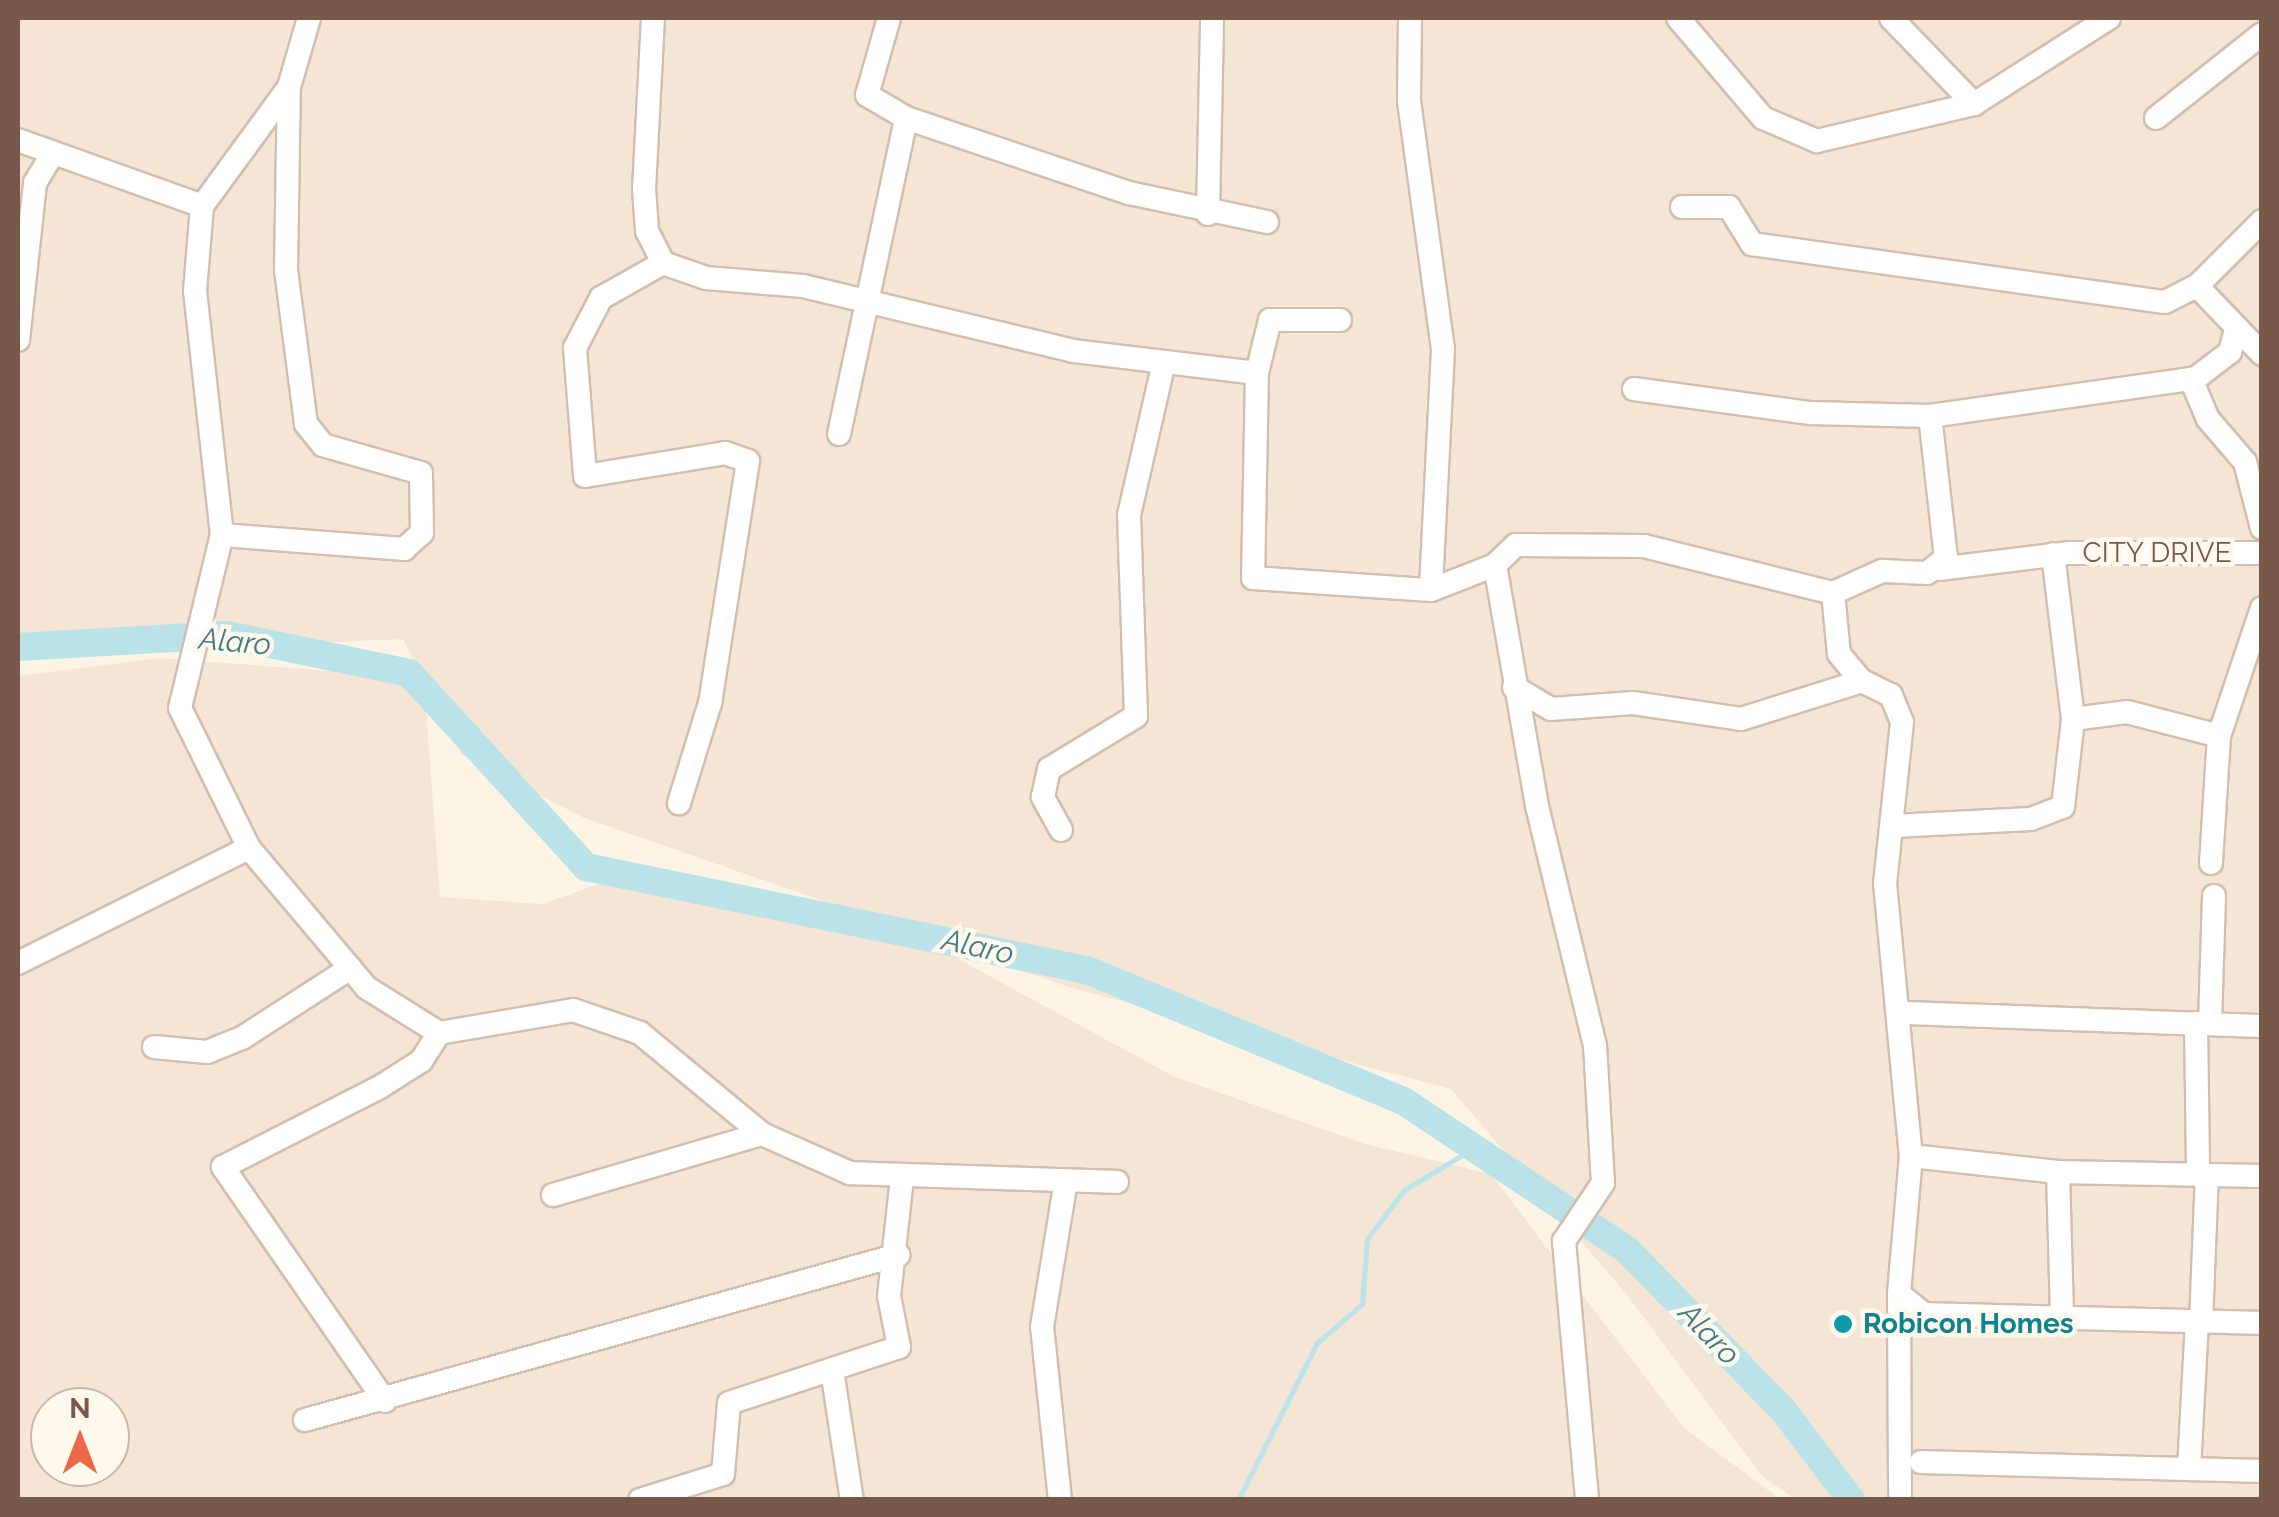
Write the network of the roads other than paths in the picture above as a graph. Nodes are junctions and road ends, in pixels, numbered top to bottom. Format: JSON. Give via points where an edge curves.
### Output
{"nodes":[{"id":1,"x":308,"y":18,"type":"edge"},
{"id":2,"x":653,"y":18,"type":"edge"},
{"id":3,"x":889,"y":18,"type":"edge"},
{"id":4,"x":1212,"y":18,"type":"edge"},
{"id":5,"x":1410,"y":18,"type":"edge"},
{"id":6,"x":1678,"y":18,"type":"edge"},
{"id":7,"x":2109,"y":18,"type":"edge"},
{"id":8,"x":1902,"y":20,"type":"edge"},
{"id":9,"x":2262,"y":34,"type":"edge"},
{"id":10,"x":289,"y":87,"type":"junction"},
{"id":11,"x":1974,"y":104,"type":"junction"},
{"id":12,"x":906,"y":118,"type":"junction"},
{"id":13,"x":2156,"y":118,"type":"dead end"},
{"id":14,"x":18,"y":140,"type":"edge"},
{"id":15,"x":53,"y":153,"type":"junction"},
{"id":16,"x":202,"y":206,"type":"junction"},
{"id":17,"x":1682,"y":206,"type":"dead end"},
{"id":18,"x":1208,"y":214,"type":"junction"},
{"id":19,"x":2262,"y":220,"type":"edge"},
{"id":20,"x":1267,"y":222,"type":"dead end"},
{"id":21,"x":663,"y":263,"type":"junction"},
{"id":22,"x":2197,"y":286,"type":"junction"},
{"id":23,"x":866,"y":304,"type":"junction"},
{"id":24,"x":1340,"y":320,"type":"dead end"},
{"id":25,"x":2236,"y":329,"type":"junction"},
{"id":26,"x":18,"y":340,"type":"edge"},
{"id":27,"x":2262,"y":354,"type":"edge"},
{"id":28,"x":1163,"y":366,"type":"junction"},
{"id":29,"x":1256,"y":373,"type":"junction"},
{"id":30,"x":2190,"y":379,"type":"junction"},
{"id":31,"x":1634,"y":389,"type":"dead end"},
{"id":32,"x":1930,"y":416,"type":"junction"},
{"id":33,"x":838,"y":434,"type":"dead end"},
{"id":34,"x":2262,"y":528,"type":"edge"},
{"id":35,"x":222,"y":535,"type":"junction"},
{"id":36,"x":2262,"y":553,"type":"edge"},
{"id":37,"x":2054,"y":554,"type":"junction"},
{"id":38,"x":1495,"y":565,"type":"junction"},
{"id":39,"x":1939,"y":569,"type":"junction"},
{"id":40,"x":1431,"y":590,"type":"junction"},
{"id":41,"x":1833,"y":593,"type":"junction"},
{"id":42,"x":2262,"y":608,"type":"edge"},
{"id":43,"x":1862,"y":681,"type":"junction"},
{"id":44,"x":1514,"y":687,"type":"junction"},
{"id":45,"x":2074,"y":720,"type":"junction"},
{"id":46,"x":2219,"y":736,"type":"junction"},
{"id":47,"x":679,"y":803,"type":"dead end"},
{"id":48,"x":1892,"y":826,"type":"junction"},
{"id":49,"x":1061,"y":830,"type":"dead end"},
{"id":50,"x":249,"y":848,"type":"junction"},
{"id":51,"x":2210,"y":863,"type":"dead end"},
{"id":52,"x":2214,"y":896,"type":"dead end"},
{"id":53,"x":18,"y":963,"type":"edge"},
{"id":54,"x":350,"y":968,"type":"junction"},
{"id":55,"x":1904,"y":1013,"type":"junction"},
{"id":56,"x":2203,"y":1024,"type":"junction"},
{"id":57,"x":2262,"y":1026,"type":"edge"},
{"id":58,"x":439,"y":1032,"type":"junction"},
{"id":59,"x":154,"y":1047,"type":"dead end"},
{"id":60,"x":762,"y":1134,"type":"junction"},
{"id":61,"x":1910,"y":1156,"type":"junction"},
{"id":62,"x":2058,"y":1172,"type":"junction"},
{"id":63,"x":2202,"y":1175,"type":"junction"},
{"id":64,"x":2262,"y":1176,"type":"edge"},
{"id":65,"x":902,"y":1178,"type":"junction"},
{"id":66,"x":1116,"y":1182,"type":"dead end"},
{"id":67,"x":1065,"y":1187,"type":"junction"},
{"id":68,"x":553,"y":1195,"type":"dead end"},
{"id":69,"x":898,"y":1256,"type":"junction"},
{"id":70,"x":1899,"y":1294,"type":"junction"},
{"id":71,"x":2062,"y":1318,"type":"junction"},
{"id":72,"x":2199,"y":1322,"type":"junction"},
{"id":73,"x":2262,"y":1323,"type":"edge"},
{"id":74,"x":832,"y":1370,"type":"junction"},
{"id":75,"x":385,"y":1401,"type":"junction"},
{"id":76,"x":306,"y":1420,"type":"dead end"},
{"id":77,"x":1921,"y":1462,"type":"dead end"},
{"id":78,"x":2188,"y":1469,"type":"junction"},
{"id":79,"x":2262,"y":1471,"type":"edge"},
{"id":80,"x":1900,"y":1493,"type":"dead end"},
{"id":81,"x":664,"y":1496,"type":"edge"},
{"id":82,"x":640,"y":1500,"type":"edge"},
{"id":83,"x":852,"y":1500,"type":"edge"},
{"id":84,"x":1060,"y":1500,"type":"edge"},
{"id":85,"x":1587,"y":1500,"type":"edge"}],
"edges":[{"from":1,"to":10,"type":"street"},
{"from":2,"to":21,"type":"street","via":[[644,188],[647,231]]},
{"from":3,"to":12,"type":"street","via":[[867,95]]},
{"from":4,"to":18,"type":"street"},
{"from":5,"to":40,"type":"street","via":[[1409,102],[1443,350]]},
{"from":6,"to":11,"type":"street","via":[[1763,118],[1803,140],[1910,125]]},
{"from":7,"to":11,"type":"street"},
{"from":8,"to":11,"type":"street"},
{"from":9,"to":13,"type":"street"},
{"from":10,"to":16,"type":"street"},
{"from":10,"to":35,"type":"street","via":[[286,270],[306,424],[323,445],[421,473],[422,533],[404,549]]},
{"from":12,"to":18,"type":"street"},
{"from":12,"to":23,"type":"street"},
{"from":14,"to":15,"type":"street"},
{"from":15,"to":16,"type":"street"},
{"from":15,"to":26,"type":"street","via":[[35,183]]},
{"from":16,"to":35,"type":"street","via":[[195,291]]},
{"from":17,"to":22,"type":"street","via":[[1729,206],[1752,244],[1830,258],[2165,302]]},
{"from":18,"to":20,"type":"street"},
{"from":19,"to":22,"type":"street"},
{"from":21,"to":23,"type":"street"},
{"from":21,"to":47,"type":"street","via":[[601,298],[574,348],[586,476],[725,453],[748,460],[710,704]]},
{"from":22,"to":25,"type":"street"},
{"from":23,"to":28,"type":"street"},
{"from":23,"to":33,"type":"street"},
{"from":24,"to":29,"type":"street","via":[[1272,317]]},
{"from":25,"to":27,"type":"street"},
{"from":25,"to":30,"type":"street","via":[[2230,352]]},
{"from":28,"to":29,"type":"street"},
{"from":28,"to":49,"type":"street","via":[[1129,515],[1136,716],[1049,770],[1042,797]]},
{"from":29,"to":40,"type":"street","via":[[1253,578]]},
{"from":30,"to":32,"type":"street"},
{"from":30,"to":34,"type":"street","via":[[2208,419],[2245,462]]},
{"from":31,"to":32,"type":"street","via":[[1818,414]]},
{"from":32,"to":39,"type":"street","via":[[1948,542]]},
{"from":35,"to":50,"type":"street","via":[[180,708]]},
{"from":36,"to":37,"type":"street","name":"CITY DRIVE"},
{"from":37,"to":39,"type":"street","name":"CITY DRIVE"},
{"from":37,"to":45,"type":"street"},
{"from":38,"to":40,"type":"street"},
{"from":38,"to":41,"type":"street","via":[[1516,545],[1644,546]]},
{"from":38,"to":44,"type":"street"},
{"from":39,"to":41,"type":"street","name":"CITY DRIVE","via":[[1864,576]]},
{"from":41,"to":43,"type":"street","via":[[1839,654]]},
{"from":42,"to":46,"type":"street"},
{"from":43,"to":44,"type":"street","via":[[1741,720],[1634,704],[1551,708]]},
{"from":43,"to":48,"type":"street","via":[[1890,695],[1902,722]]},
{"from":44,"to":85,"type":"street","via":[[1596,1045],[1603,1182],[1564,1241]]},
{"from":45,"to":46,"type":"street","via":[[2127,712]]},
{"from":45,"to":48,"type":"street","via":[[2063,807],[2031,820]]},
{"from":46,"to":51,"type":"street"},
{"from":48,"to":55,"type":"street","via":[[1886,956]]},
{"from":50,"to":53,"type":"street"},
{"from":50,"to":54,"type":"street"},
{"from":52,"to":56,"type":"street"},
{"from":54,"to":58,"type":"street"},
{"from":54,"to":59,"type":"street","via":[[242,1038],[207,1052]]},
{"from":55,"to":56,"type":"street"},
{"from":55,"to":61,"type":"street"},
{"from":56,"to":57,"type":"street"},
{"from":56,"to":63,"type":"street"},
{"from":58,"to":60,"type":"street","via":[[573,1010],[640,1033]]},
{"from":58,"to":75,"type":"street","via":[[421,1061],[380,1087],[223,1167]]},
{"from":60,"to":65,"type":"street","via":[[850,1174]]},
{"from":60,"to":68,"type":"street"},
{"from":61,"to":62,"type":"street"},
{"from":61,"to":70,"type":"street"},
{"from":62,"to":63,"type":"street"},
{"from":62,"to":71,"type":"street"},
{"from":63,"to":64,"type":"street"},
{"from":63,"to":72,"type":"street"},
{"from":65,"to":67,"type":"street"},
{"from":65,"to":69,"type":"street"},
{"from":66,"to":67,"type":"street"},
{"from":67,"to":84,"type":"street","via":[[1042,1327]]},
{"from":69,"to":74,"type":"street","via":[[889,1296],[898,1346]]},
{"from":69,"to":75,"type":"street"},
{"from":70,"to":71,"type":"street","via":[[1924,1314]]},
{"from":70,"to":80,"type":"street"},
{"from":71,"to":72,"type":"street"},
{"from":72,"to":73,"type":"street"},
{"from":72,"to":78,"type":"street"},
{"from":74,"to":81,"type":"street","via":[[729,1403],[723,1474]]},
{"from":74,"to":83,"type":"street"},
{"from":75,"to":76,"type":"street"},
{"from":77,"to":78,"type":"street"},
{"from":78,"to":79,"type":"street"},
{"from":81,"to":82,"type":"street"}]}
